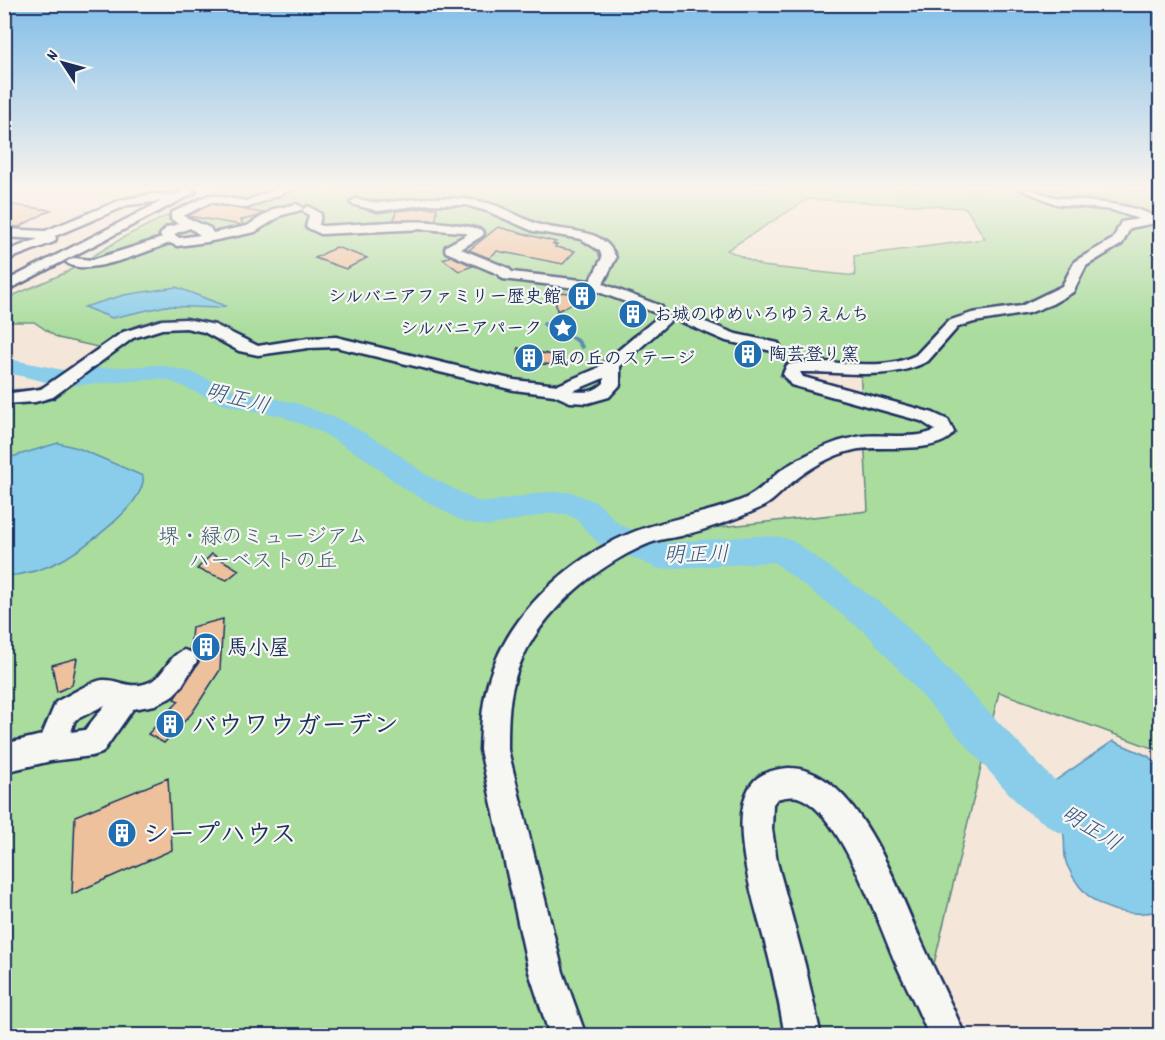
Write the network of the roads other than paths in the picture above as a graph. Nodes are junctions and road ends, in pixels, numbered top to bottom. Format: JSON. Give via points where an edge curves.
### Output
{"nodes":[{"id":1,"x":17,"y":238,"type":"edge"},
{"id":2,"x":101,"y":238,"type":"edge"},
{"id":3,"x":207,"y":238,"type":"edge"},
{"id":4,"x":470,"y":238,"type":"edge"},
{"id":5,"x":587,"y":238,"type":"edge"},
{"id":6,"x":1120,"y":238,"type":"edge"},
{"id":7,"x":171,"y":239,"type":"joint"},
{"id":8,"x":4,"y":257,"type":"edge"},
{"id":9,"x":73,"y":262,"type":"dead end"},
{"id":10,"x":595,"y":286,"type":"junction"},
{"id":11,"x":4,"y":288,"type":"edge"},
{"id":12,"x":659,"y":315,"type":"junction"},
{"id":13,"x":772,"y":346,"type":"dead end"},
{"id":14,"x":4,"y":399,"type":"edge"},
{"id":15,"x":184,"y":661,"type":"dead end"},
{"id":16,"x":126,"y":698,"type":"junction"},
{"id":17,"x":51,"y":747,"type":"junction"},
{"id":18,"x":4,"y":758,"type":"edge"},
{"id":19,"x":568,"y":1035,"type":"edge"},
{"id":20,"x":803,"y":1035,"type":"edge"},
{"id":21,"x":947,"y":1035,"type":"edge"}],
"edges":[{"from":1,"to":8,"type":"street"},
{"from":2,"to":11,"type":"street"},
{"from":3,"to":7,"type":"street","via":[[189,242]]},
{"from":4,"to":10,"type":"street","via":[[451,249],[508,276]]},
{"from":5,"to":10,"type":"street","via":[[606,249],[609,258]]},
{"from":6,"to":19,"type":"street","via":[[1080,264],[1068,289],[1024,310],[953,324],[916,361],[888,368],[801,367],[792,372],[793,378],[802,383],[933,419],[944,426],[944,434],[930,440],[876,440],[838,448],[793,473],[758,502],[641,538],[572,579],[526,628],[503,672],[492,729],[499,776],[546,972]]},
{"from":7,"to":9,"type":"street","via":[[93,264]]},
{"from":10,"to":12,"type":"street"},
{"from":12,"to":13,"type":"street","via":[[674,308],[682,317],[732,338]]},
{"from":12,"to":14,"type":"street","via":[[610,363],[612,385],[588,398],[514,385],[336,342],[255,350],[241,347],[209,329],[182,323],[140,329],[58,387],[35,397]]},
{"from":15,"to":16,"type":"street","via":[[168,685],[154,694]]},
{"from":16,"to":17,"type":"street","via":[[92,743]]},
{"from":16,"to":17,"type":"street","via":[[104,692],[65,711]]},
{"from":17,"to":18,"type":"street"},
{"from":20,"to":21,"type":"street","via":[[768,896],[756,811],[770,785],[795,782],[810,786],[823,796],[852,835]]}]}
